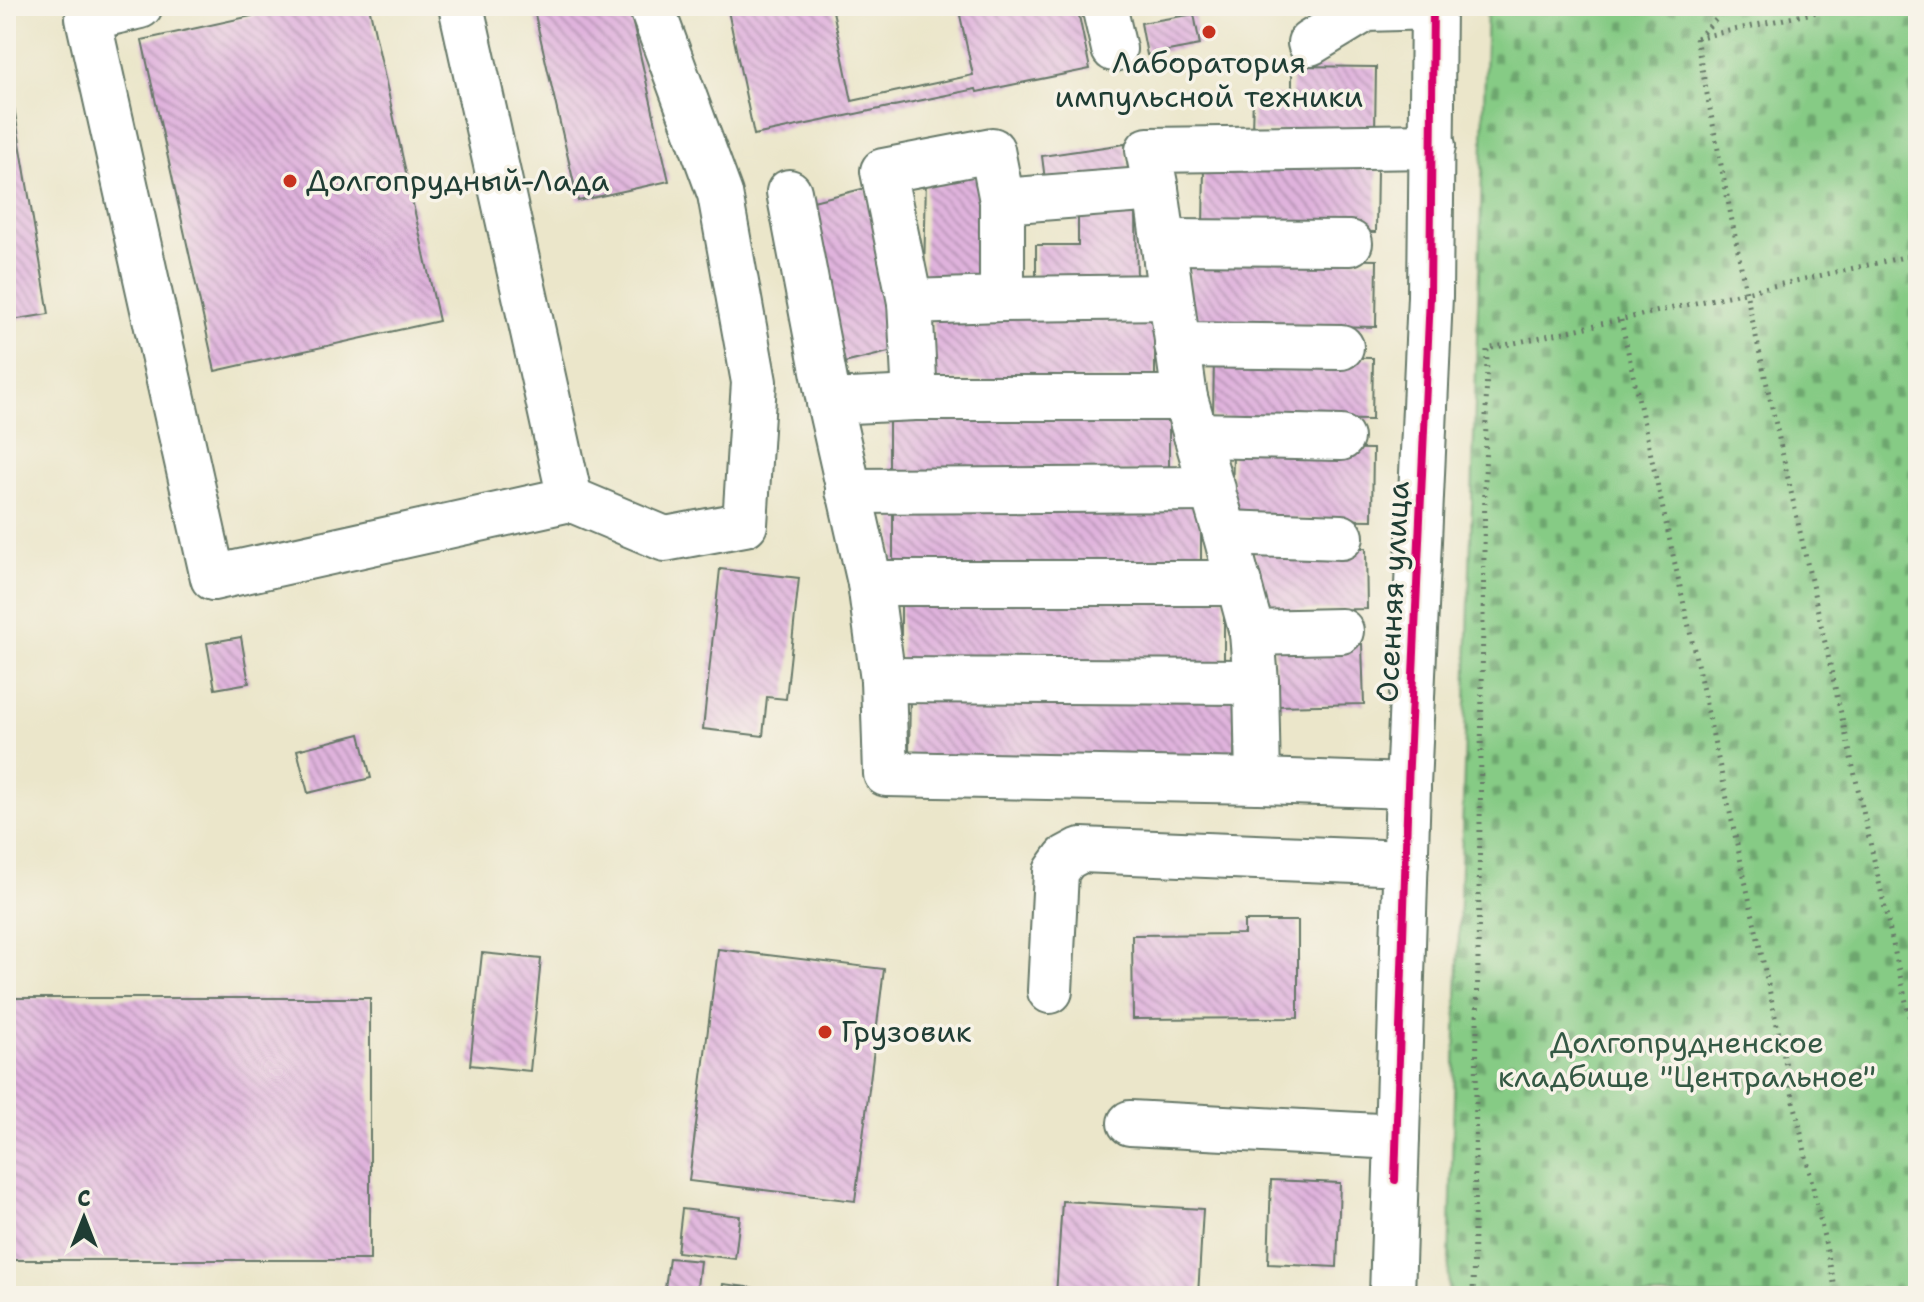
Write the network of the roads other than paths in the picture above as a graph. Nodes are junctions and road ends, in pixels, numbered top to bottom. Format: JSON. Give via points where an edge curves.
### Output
{"nodes":[{"id":1,"x":140,"y":6,"type":"edge"},
{"id":2,"x":461,"y":6,"type":"edge"},
{"id":3,"x":651,"y":6,"type":"edge"},
{"id":4,"x":1104,"y":6,"type":"edge"},
{"id":5,"x":1433,"y":7,"type":"edge"},
{"id":6,"x":1310,"y":43,"type":"dead end"},
{"id":7,"x":1114,"y":49,"type":"dead end"},
{"id":8,"x":1433,"y":146,"type":"junction"},
{"id":9,"x":1156,"y":189,"type":"junction"},
{"id":10,"x":789,"y":192,"type":"dead end"},
{"id":11,"x":1002,"y":201,"type":"junction"},
{"id":12,"x":1164,"y":242,"type":"junction"},
{"id":13,"x":1350,"y":243,"type":"dead end"},
{"id":14,"x":1170,"y":297,"type":"junction"},
{"id":15,"x":1002,"y":299,"type":"junction"},
{"id":16,"x":910,"y":302,"type":"junction"},
{"id":17,"x":1177,"y":345,"type":"junction"},
{"id":18,"x":1341,"y":347,"type":"dead end"},
{"id":19,"x":915,"y":398,"type":"junction"},
{"id":20,"x":829,"y":402,"type":"junction"},
{"id":21,"x":1191,"y":417,"type":"junction"},
{"id":22,"x":1341,"y":438,"type":"dead end"},
{"id":23,"x":1213,"y":489,"type":"junction"},
{"id":24,"x":848,"y":491,"type":"junction"},
{"id":25,"x":570,"y":499,"type":"junction"},
{"id":26,"x":1225,"y":533,"type":"junction"},
{"id":27,"x":1341,"y":537,"type":"dead end"},
{"id":28,"x":870,"y":583,"type":"junction"},
{"id":29,"x":1239,"y":583,"type":"junction"},
{"id":30,"x":1341,"y":631,"type":"dead end"},
{"id":31,"x":1252,"y":633,"type":"junction"},
{"id":32,"x":883,"y":680,"type":"junction"},
{"id":33,"x":1256,"y":682,"type":"junction"},
{"id":34,"x":1258,"y":781,"type":"junction"},
{"id":35,"x":1408,"y":786,"type":"junction"},
{"id":36,"x":1406,"y":863,"type":"junction"},
{"id":37,"x":1050,"y":991,"type":"dead end"},
{"id":38,"x":1130,"y":1123,"type":"dead end"},
{"id":39,"x":1397,"y":1137,"type":"junction"},
{"id":40,"x":1392,"y":1296,"type":"edge"}],
"edges":[{"from":1,"to":25,"type":"street","via":[[88,18],[213,578]]},
{"from":2,"to":25,"type":"street"},
{"from":3,"to":25,"type":"street","via":[[720,194],[754,382],[745,524],[665,539]]},
{"from":4,"to":7,"type":"street"},
{"from":5,"to":6,"type":"street","via":[[1366,9]]},
{"from":5,"to":8,"type":"street","name":"Осенняя улица"},
{"from":8,"to":9,"type":"street","via":[[1148,150]]},
{"from":8,"to":35,"type":"street","name":"Осенняя улица"},
{"from":9,"to":11,"type":"street"},
{"from":9,"to":12,"type":"street"},
{"from":10,"to":20,"type":"street"},
{"from":11,"to":15,"type":"street"},
{"from":11,"to":16,"type":"street","via":[[992,150],[883,171]]},
{"from":12,"to":13,"type":"street"},
{"from":12,"to":14,"type":"street"},
{"from":14,"to":15,"type":"street"},
{"from":14,"to":17,"type":"street"},
{"from":15,"to":16,"type":"street"},
{"from":16,"to":19,"type":"street"},
{"from":17,"to":18,"type":"street"},
{"from":17,"to":21,"type":"street"},
{"from":19,"to":20,"type":"street"},
{"from":19,"to":21,"type":"street"},
{"from":20,"to":24,"type":"street"},
{"from":21,"to":22,"type":"street"},
{"from":21,"to":23,"type":"street"},
{"from":23,"to":24,"type":"street"},
{"from":23,"to":26,"type":"street"},
{"from":24,"to":28,"type":"street"},
{"from":26,"to":27,"type":"street"},
{"from":26,"to":29,"type":"street"},
{"from":28,"to":29,"type":"street"},
{"from":28,"to":32,"type":"street"},
{"from":29,"to":31,"type":"street"},
{"from":30,"to":31,"type":"street"},
{"from":31,"to":33,"type":"street"},
{"from":32,"to":33,"type":"street"},
{"from":32,"to":34,"type":"street","via":[[886,774]]},
{"from":33,"to":34,"type":"street"},
{"from":34,"to":35,"type":"street"},
{"from":35,"to":36,"type":"street","name":"Осенняя улица"},
{"from":36,"to":37,"type":"street","via":[[1081,850],[1056,872]]},
{"from":36,"to":39,"type":"street","name":"Осенняя улица"},
{"from":38,"to":39,"type":"street"},
{"from":39,"to":40,"type":"street","name":"Осенняя улица"}]}
